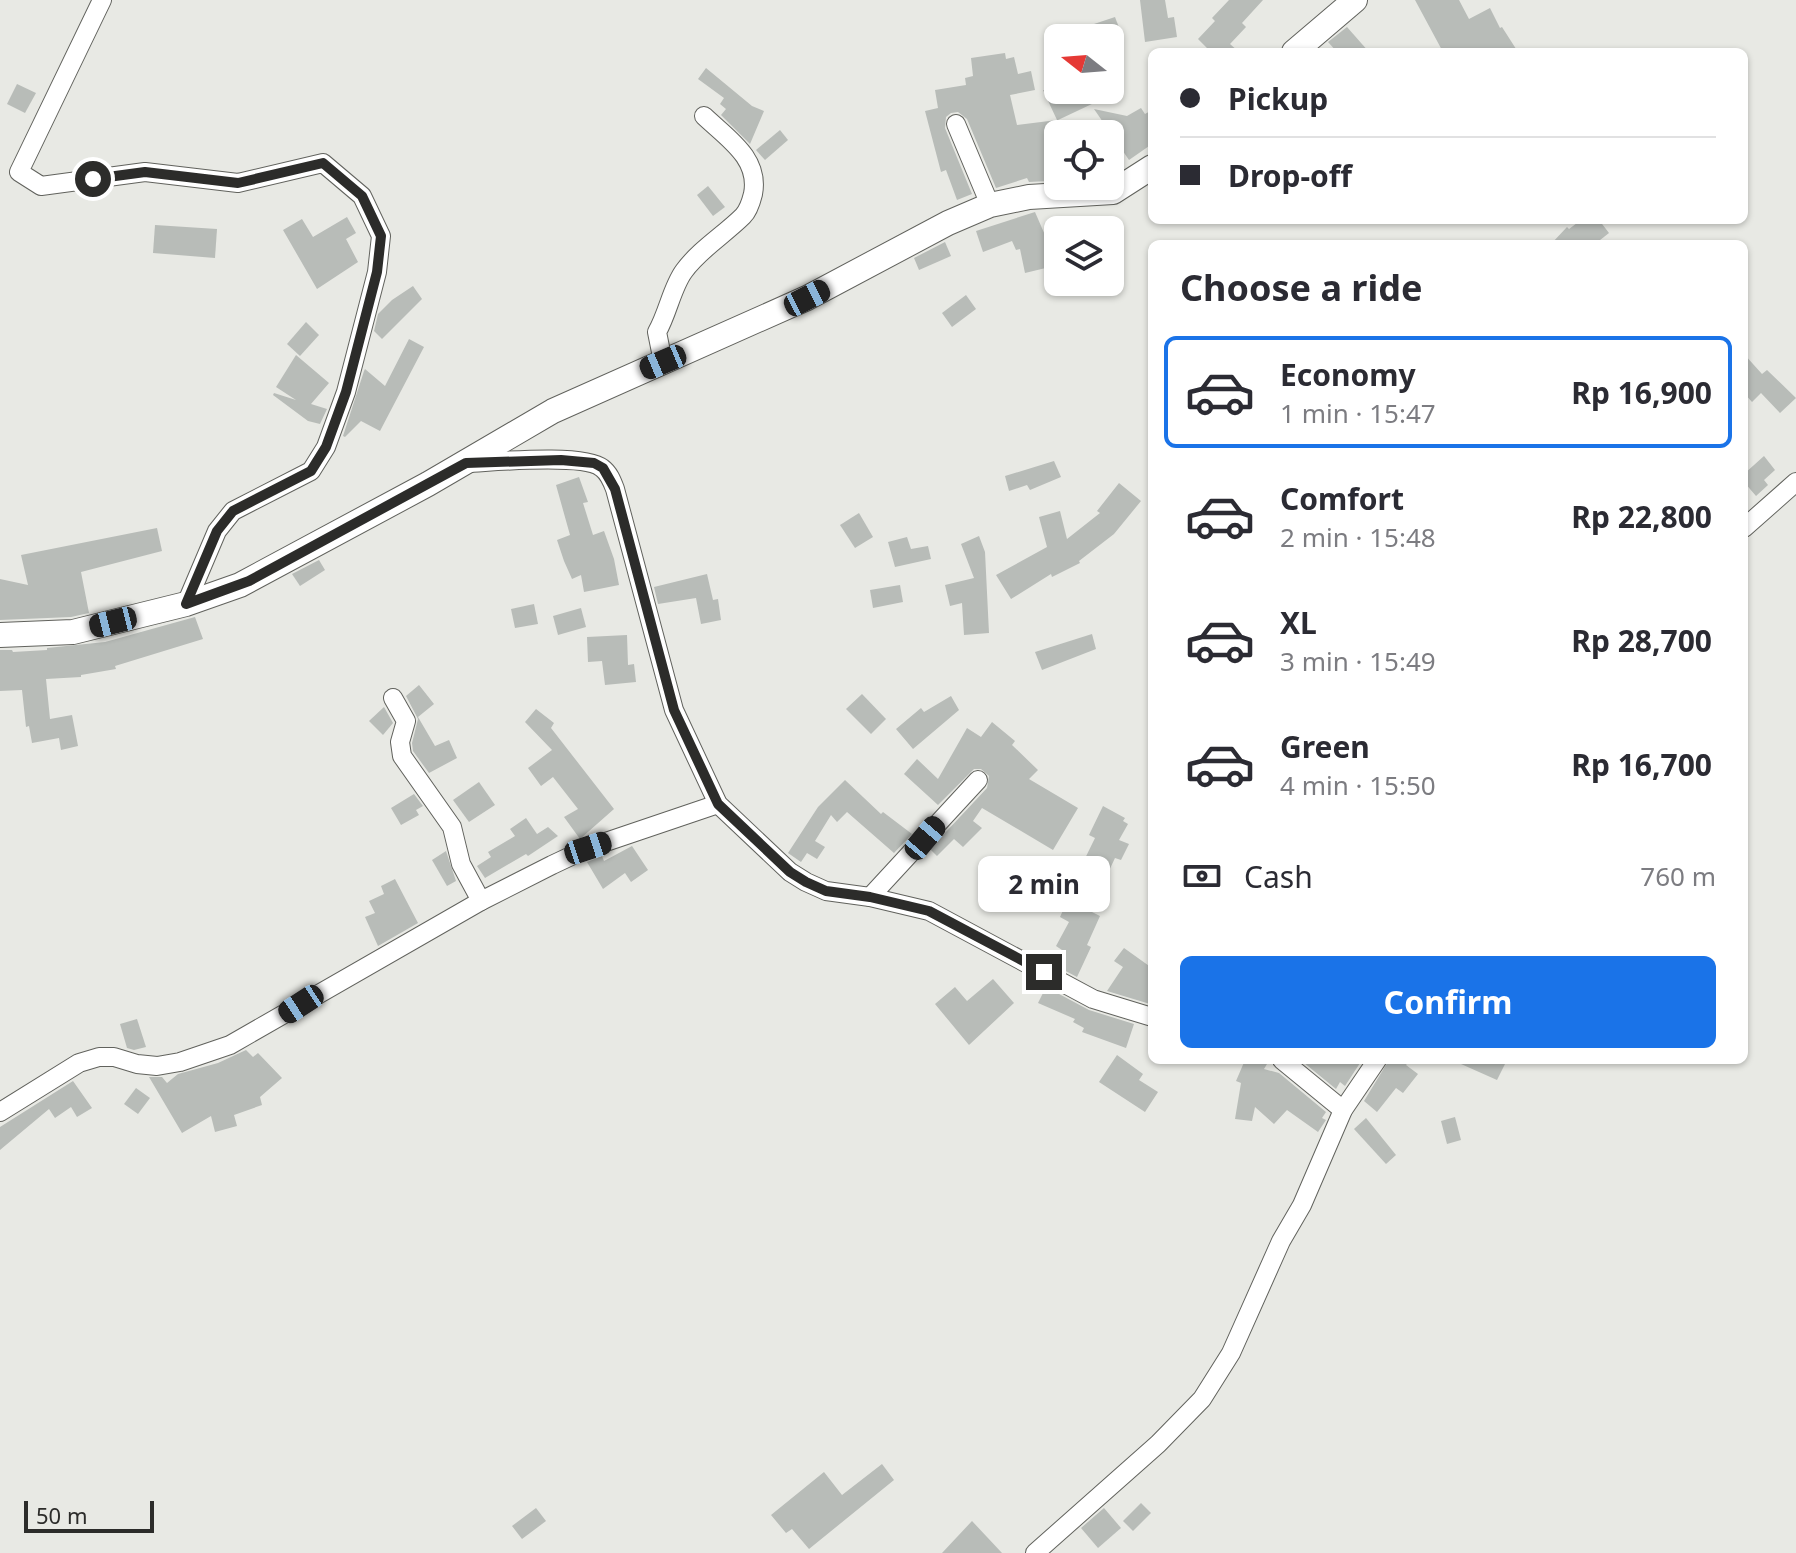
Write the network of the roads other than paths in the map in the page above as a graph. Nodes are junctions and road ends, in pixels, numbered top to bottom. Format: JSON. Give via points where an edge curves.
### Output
{"nodes":[{"id":1,"x":102,"y":0,"type":"edge"},
{"id":2,"x":1355,"y":0,"type":"edge"},
{"id":3,"x":1299,"y":48,"type":"edge"},
{"id":4,"x":704,"y":116,"type":"dead end"},
{"id":5,"x":956,"y":124,"type":"dead end"},
{"id":6,"x":1148,"y":170,"type":"edge"},
{"id":7,"x":990,"y":205,"type":"junction"},
{"id":8,"x":663,"y":362,"type":"junction"},
{"id":9,"x":466,"y":463,"type":"junction"},
{"id":10,"x":1796,"y":482,"type":"edge"},
{"id":11,"x":1748,"y":524,"type":"edge"},
{"id":12,"x":186,"y":604,"type":"junction"},
{"id":13,"x":0,"y":635,"type":"edge"},
{"id":14,"x":393,"y":698,"type":"dead end"},
{"id":15,"x":978,"y":780,"type":"dead end"},
{"id":16,"x":718,"y":804,"type":"junction"},
{"id":17,"x":870,"y":897,"type":"junction"},
{"id":18,"x":481,"y":901,"type":"junction"},
{"id":19,"x":1148,"y":1016,"type":"edge"},
{"id":20,"x":1287,"y":1064,"type":"edge"},
{"id":21,"x":1374,"y":1064,"type":"edge"},
{"id":22,"x":1343,"y":1110,"type":"junction"},
{"id":23,"x":0,"y":1112,"type":"edge"},
{"id":24,"x":1035,"y":1553,"type":"edge"}],
"edges":[{"from":1,"to":12,"type":"street","via":[[19,172],[41,186],[145,172],[238,183],[323,163],[362,196],[381,236],[364,323],[326,447],[311,471],[233,511],[217,531]]},
{"from":2,"to":3,"type":"street"},
{"from":4,"to":8,"type":"street","via":[[747,157],[755,177],[753,192],[745,214],[706,247],[678,282],[657,332]]},
{"from":5,"to":7,"type":"street"},
{"from":6,"to":7,"type":"street","via":[[1113,192]]},
{"from":7,"to":8,"type":"street","via":[[922,235],[797,303]]},
{"from":8,"to":9,"type":"street","via":[[553,411]]},
{"from":9,"to":12,"type":"street","via":[[249,581]]},
{"from":9,"to":16,"type":"street","via":[[579,461],[603,468],[610,477],[674,710]]},
{"from":10,"to":11,"type":"street"},
{"from":12,"to":13,"type":"street","via":[[73,632]]},
{"from":14,"to":18,"type":"street","via":[[406,721],[402,756],[452,827],[461,864]]},
{"from":15,"to":17,"type":"street"},
{"from":16,"to":17,"type":"street","via":[[806,882],[826,891]]},
{"from":16,"to":18,"type":"street","via":[[588,848]]},
{"from":17,"to":19,"type":"street","via":[[946,918],[1093,999]]},
{"from":18,"to":23,"type":"street","via":[[230,1045],[157,1066],[99,1057],[79,1063]]},
{"from":20,"to":22,"type":"street"},
{"from":21,"to":22,"type":"street"},
{"from":22,"to":24,"type":"street","via":[[1217,1376],[1158,1444]]}]}
